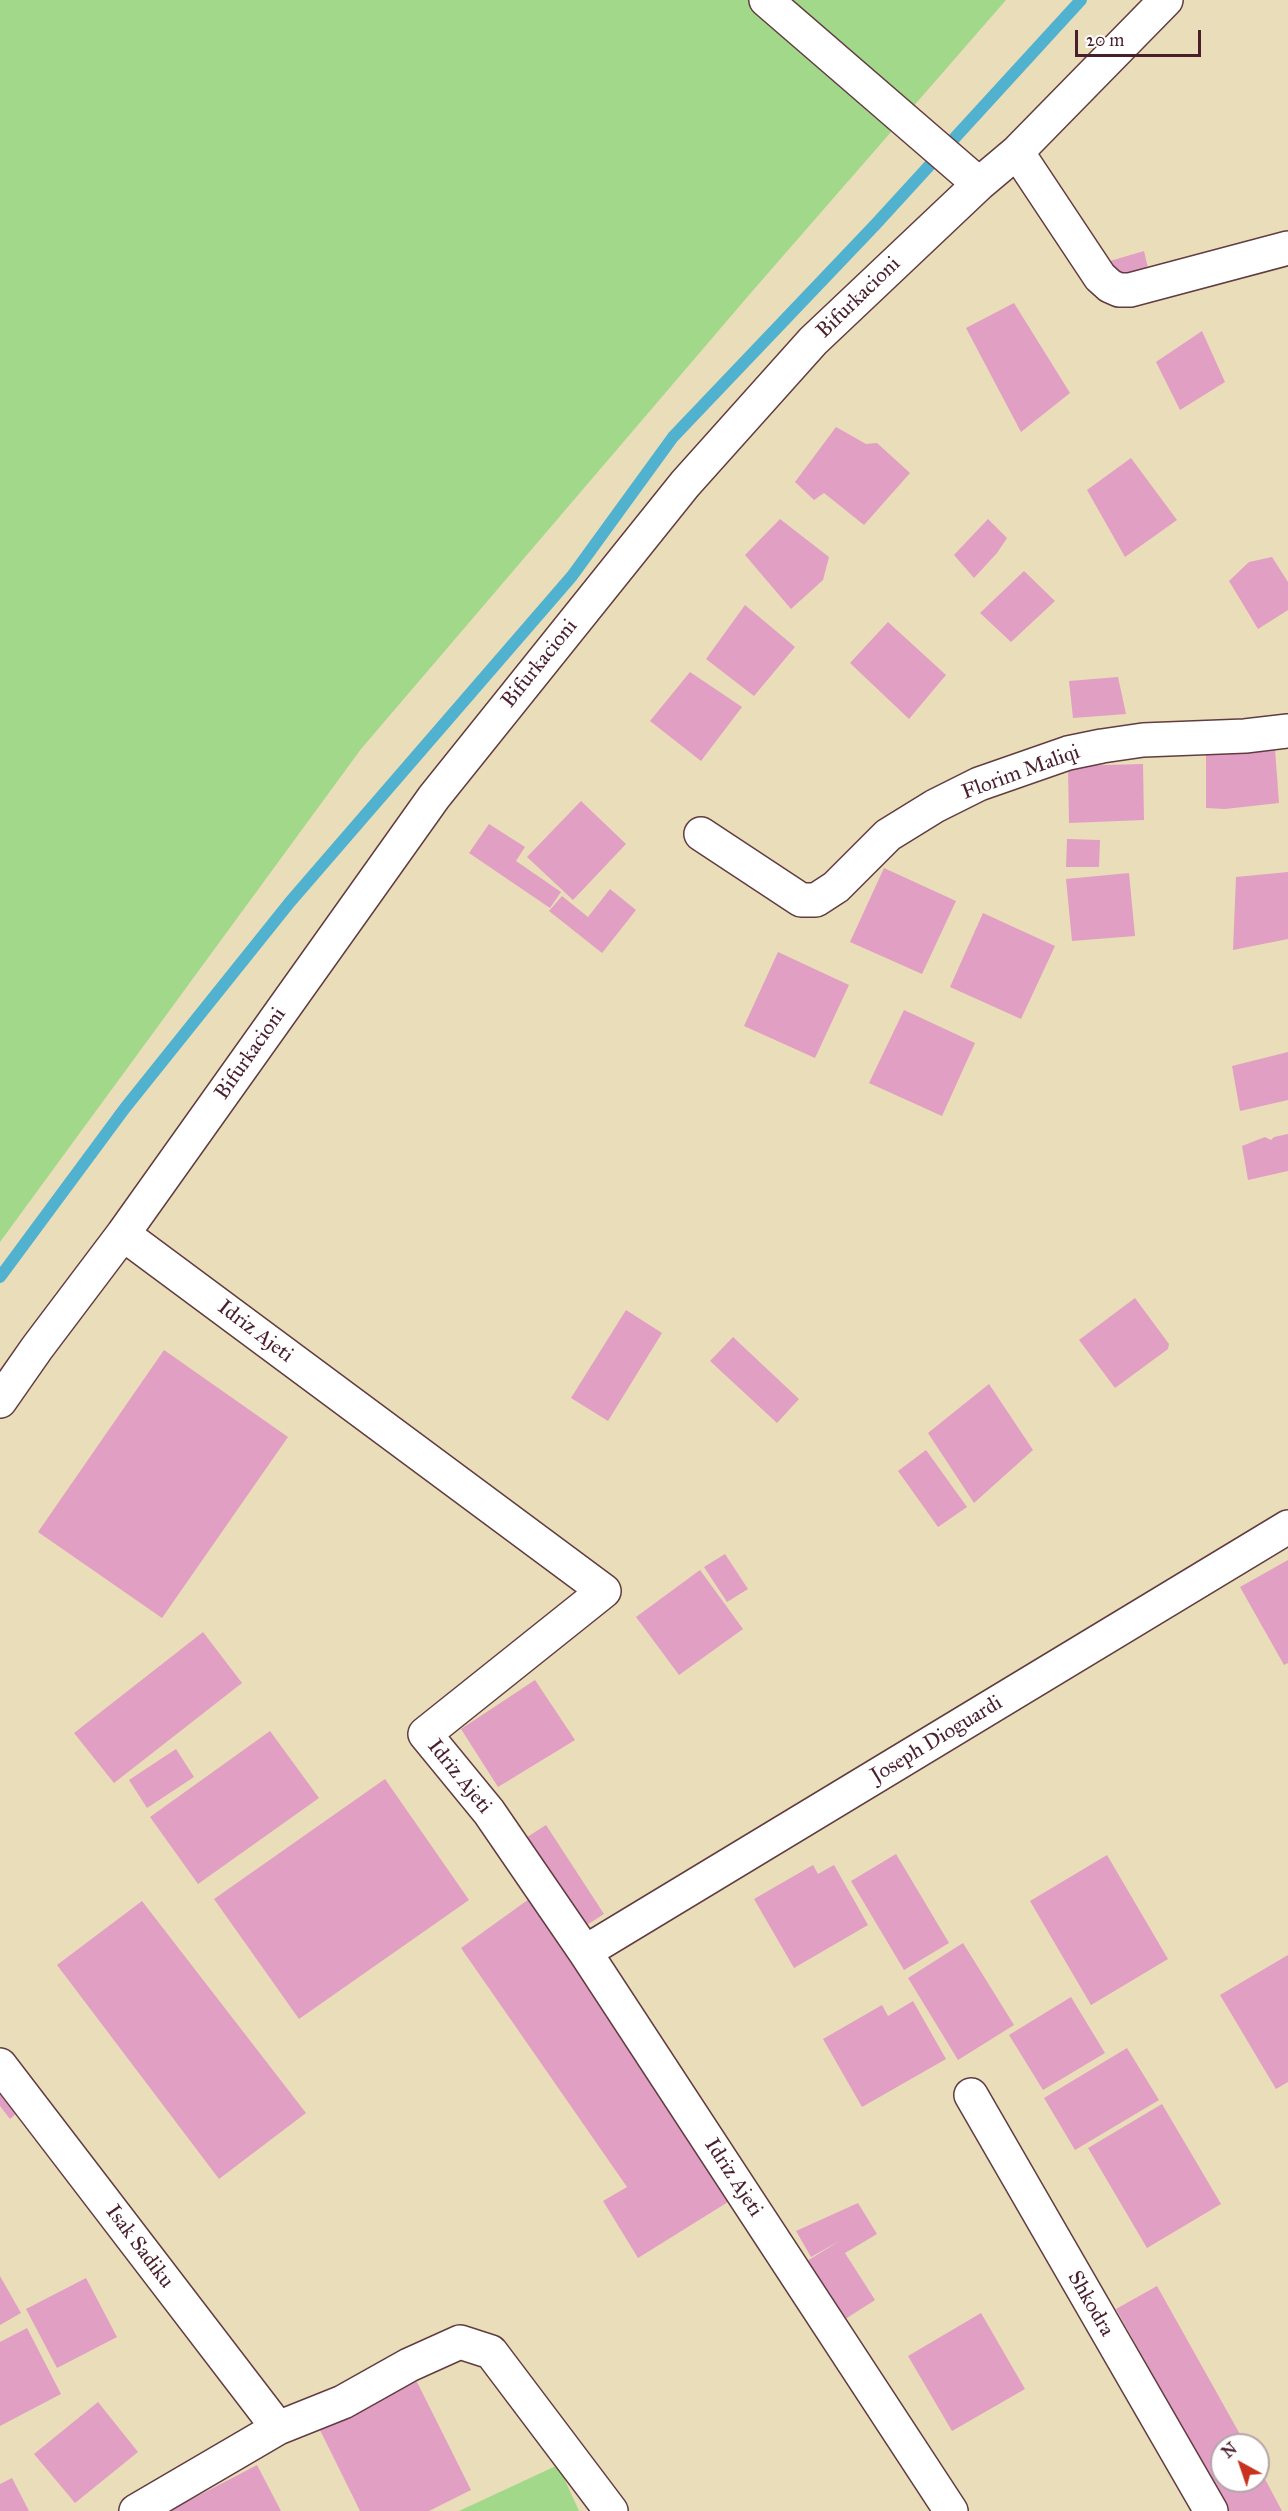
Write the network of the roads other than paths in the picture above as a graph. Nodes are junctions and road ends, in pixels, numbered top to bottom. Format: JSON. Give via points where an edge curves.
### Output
{"nodes":[{"id":1,"x":766,"y":0,"type":"edge"},
{"id":2,"x":1166,"y":0,"type":"edge"},
{"id":3,"x":1017,"y":152,"type":"junction"},
{"id":4,"x":971,"y":177,"type":"junction"},
{"id":5,"x":1288,"y":248,"type":"edge"},
{"id":6,"x":1288,"y":731,"type":"edge"},
{"id":7,"x":701,"y":834,"type":"dead end"},
{"id":8,"x":123,"y":1234,"type":"junction"},
{"id":9,"x":0,"y":1401,"type":"edge"},
{"id":10,"x":1288,"y":1527,"type":"edge"},
{"id":11,"x":585,"y":1952,"type":"junction"},
{"id":12,"x":0,"y":2065,"type":"edge"},
{"id":13,"x":971,"y":2095,"type":"dead end"},
{"id":14,"x":278,"y":2428,"type":"junction"},
{"id":15,"x":136,"y":2511,"type":"edge"},
{"id":16,"x":611,"y":2511,"type":"edge"},
{"id":17,"x":951,"y":2511,"type":"edge"},
{"id":18,"x":1211,"y":2511,"type":"edge"}],
"edges":[{"from":1,"to":4,"type":"street"},
{"from":2,"to":3,"type":"street","name":"Bifurkacioni"},
{"from":3,"to":4,"type":"street","name":"Bifurkacioni"},
{"from":3,"to":5,"type":"street","via":[[1100,277],[1119,290]]},
{"from":4,"to":8,"type":"street","name":"Bifurkacioni","via":[[813,341],[685,484],[434,797]]},
{"from":6,"to":7,"type":"street","name":"Florim Maliqi","via":[[1102,746],[1068,753],[979,784],[888,834],[836,887],[816,900],[801,900]]},
{"from":8,"to":9,"type":"street","name":"Bifurkacioni"},
{"from":8,"to":11,"type":"street","name":"Idriz Ajeti","via":[[604,1591],[425,1734],[489,1812]]},
{"from":10,"to":11,"type":"street","name":"Joseph Dioguardi"},
{"from":11,"to":17,"type":"street","name":"Idriz Ajeti"},
{"from":12,"to":14,"type":"street","name":"Isak Sadiku"},
{"from":13,"to":18,"type":"street","name":"Shkodra"},
{"from":14,"to":15,"type":"street"},
{"from":14,"to":16,"type":"street","via":[[343,2402],[460,2342],[492,2352]]}]}
